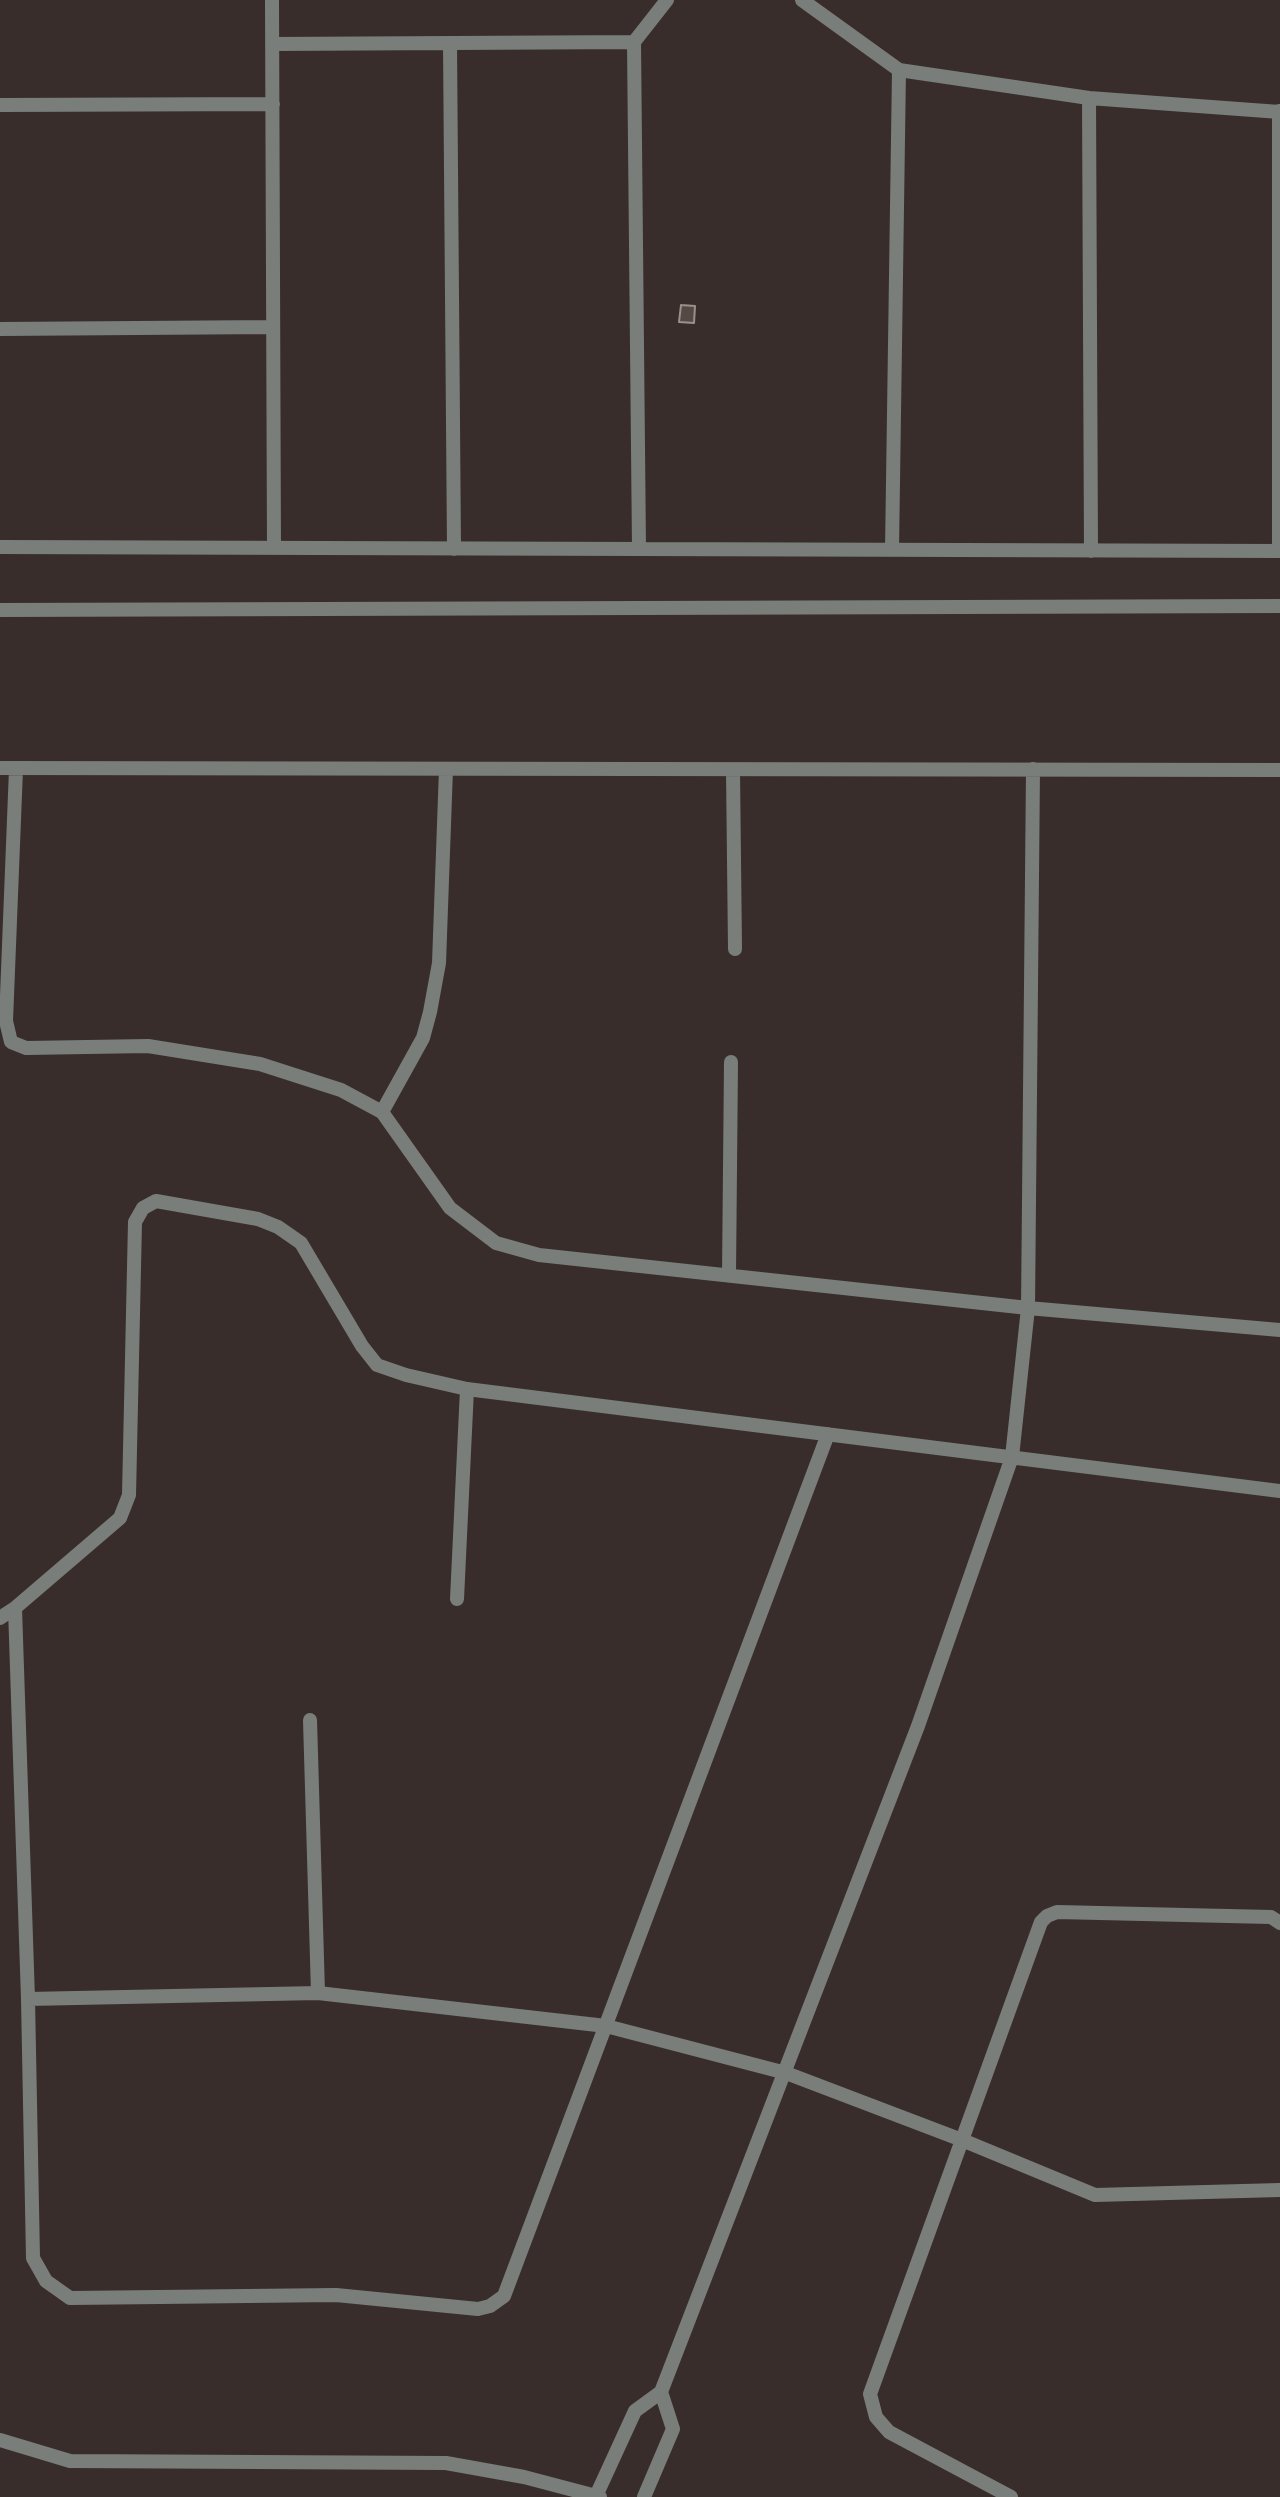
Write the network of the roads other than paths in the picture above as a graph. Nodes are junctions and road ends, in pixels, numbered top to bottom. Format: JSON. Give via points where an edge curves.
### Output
{"nodes":[{"id":1,"x":272,"y":0,"type":"edge"},
{"id":2,"x":667,"y":0,"type":"edge"},
{"id":3,"x":803,"y":0,"type":"edge"},
{"id":4,"x":634,"y":42,"type":"junction"},
{"id":5,"x":450,"y":43,"type":"junction"},
{"id":6,"x":272,"y":44,"type":"junction"},
{"id":7,"x":899,"y":70,"type":"junction"},
{"id":8,"x":1089,"y":99,"type":"junction"},
{"id":9,"x":273,"y":104,"type":"junction"},
{"id":10,"x":0,"y":105,"type":"edge"},
{"id":11,"x":1280,"y":112,"type":"edge"},
{"id":12,"x":273,"y":327,"type":"junction"},
{"id":13,"x":0,"y":328,"type":"edge"},
{"id":14,"x":0,"y":547,"type":"edge"},
{"id":15,"x":274,"y":548,"type":"junction"},
{"id":16,"x":454,"y":549,"type":"junction"},
{"id":17,"x":639,"y":549,"type":"junction"},
{"id":18,"x":892,"y":550,"type":"junction"},
{"id":19,"x":1091,"y":551,"type":"junction"},
{"id":20,"x":1280,"y":551,"type":"edge"},
{"id":21,"x":1280,"y":606,"type":"edge"},
{"id":22,"x":0,"y":610,"type":"edge"},
{"id":23,"x":0,"y":768,"type":"edge"},
{"id":24,"x":16,"y":769,"type":"junction"},
{"id":25,"x":446,"y":769,"type":"junction"},
{"id":26,"x":1034,"y":769,"type":"junction"},
{"id":27,"x":733,"y":770,"type":"junction"},
{"id":28,"x":1280,"y":770,"type":"edge"},
{"id":29,"x":735,"y":949,"type":"dead end"},
{"id":30,"x":731,"y":1062,"type":"dead end"},
{"id":31,"x":383,"y":1112,"type":"junction"},
{"id":32,"x":729,"y":1275,"type":"junction"},
{"id":33,"x":1028,"y":1308,"type":"junction"},
{"id":34,"x":1280,"y":1330,"type":"edge"},
{"id":35,"x":467,"y":1389,"type":"junction"},
{"id":36,"x":828,"y":1434,"type":"junction"},
{"id":37,"x":1012,"y":1457,"type":"junction"},
{"id":38,"x":1280,"y":1490,"type":"edge"},
{"id":39,"x":457,"y":1599,"type":"dead end"},
{"id":40,"x":15,"y":1608,"type":"junction"},
{"id":41,"x":0,"y":1618,"type":"edge"},
{"id":42,"x":310,"y":1720,"type":"dead end"},
{"id":43,"x":1280,"y":1923,"type":"edge"},
{"id":44,"x":318,"y":1993,"type":"junction"},
{"id":45,"x":28,"y":1999,"type":"junction"},
{"id":46,"x":606,"y":2026,"type":"junction"},
{"id":47,"x":786,"y":2073,"type":"junction"},
{"id":48,"x":962,"y":2140,"type":"junction"},
{"id":49,"x":1280,"y":2190,"type":"edge"},
{"id":50,"x":661,"y":2392,"type":"junction"},
{"id":51,"x":0,"y":2440,"type":"edge"},
{"id":52,"x":598,"y":2496,"type":"edge"},
{"id":53,"x":645,"y":2497,"type":"edge"},
{"id":54,"x":1011,"y":2497,"type":"edge"}],
"edges":[{"from":1,"to":6,"type":"street"},
{"from":2,"to":4,"type":"street"},
{"from":3,"to":7,"type":"street"},
{"from":4,"to":5,"type":"street"},
{"from":4,"to":17,"type":"street"},
{"from":5,"to":6,"type":"street"},
{"from":5,"to":16,"type":"street"},
{"from":6,"to":9,"type":"street"},
{"from":7,"to":8,"type":"street"},
{"from":7,"to":18,"type":"street"},
{"from":8,"to":11,"type":"street"},
{"from":8,"to":19,"type":"street"},
{"from":9,"to":10,"type":"street"},
{"from":9,"to":12,"type":"street"},
{"from":11,"to":20,"type":"street"},
{"from":12,"to":13,"type":"street"},
{"from":12,"to":15,"type":"street"},
{"from":14,"to":15,"type":"street"},
{"from":15,"to":16,"type":"street"},
{"from":16,"to":17,"type":"street"},
{"from":17,"to":18,"type":"street"},
{"from":18,"to":19,"type":"street"},
{"from":19,"to":20,"type":"street"},
{"from":21,"to":22,"type":"street"},
{"from":23,"to":24,"type":"street"},
{"from":24,"to":25,"type":"street"},
{"from":24,"to":31,"type":"street","via":[[6,1021],[11,1042],[26,1048],[148,1046],[260,1064],[341,1090]]},
{"from":25,"to":27,"type":"street"},
{"from":25,"to":31,"type":"street","via":[[439,963],[423,1038]]},
{"from":26,"to":27,"type":"street"},
{"from":26,"to":28,"type":"street"},
{"from":26,"to":33,"type":"street"},
{"from":27,"to":29,"type":"street"},
{"from":30,"to":32,"type":"street"},
{"from":31,"to":32,"type":"street","via":[[450,1208],[496,1243],[539,1255]]},
{"from":32,"to":33,"type":"street"},
{"from":33,"to":34,"type":"street"},
{"from":33,"to":37,"type":"street"},
{"from":35,"to":36,"type":"street"},
{"from":35,"to":39,"type":"street"},
{"from":35,"to":40,"type":"street","via":[[377,1365],[301,1243],[278,1227],[258,1219],[156,1201],[143,1208],[135,1222],[129,1495],[120,1518]]},
{"from":36,"to":37,"type":"street"},
{"from":36,"to":46,"type":"street"},
{"from":37,"to":38,"type":"street"},
{"from":37,"to":47,"type":"street","via":[[913,1738]]},
{"from":40,"to":41,"type":"street"},
{"from":40,"to":45,"type":"street"},
{"from":42,"to":44,"type":"street"},
{"from":43,"to":48,"type":"street","via":[[1271,1917],[1057,1912],[1047,1916]]},
{"from":44,"to":45,"type":"street"},
{"from":44,"to":46,"type":"street"},
{"from":45,"to":46,"type":"street","via":[[33,2258],[46,2281],[70,2298],[336,2295],[478,2309],[491,2306],[504,2296]]},
{"from":46,"to":47,"type":"street"},
{"from":47,"to":48,"type":"street"},
{"from":47,"to":50,"type":"street"},
{"from":48,"to":49,"type":"street","via":[[1095,2195]]},
{"from":48,"to":54,"type":"street","via":[[870,2394],[876,2417],[889,2432]]},
{"from":50,"to":52,"type":"street","via":[[635,2411]]},
{"from":50,"to":53,"type":"street","via":[[673,2428]]},
{"from":51,"to":52,"type":"street","via":[[70,2461],[446,2463]]}]}
